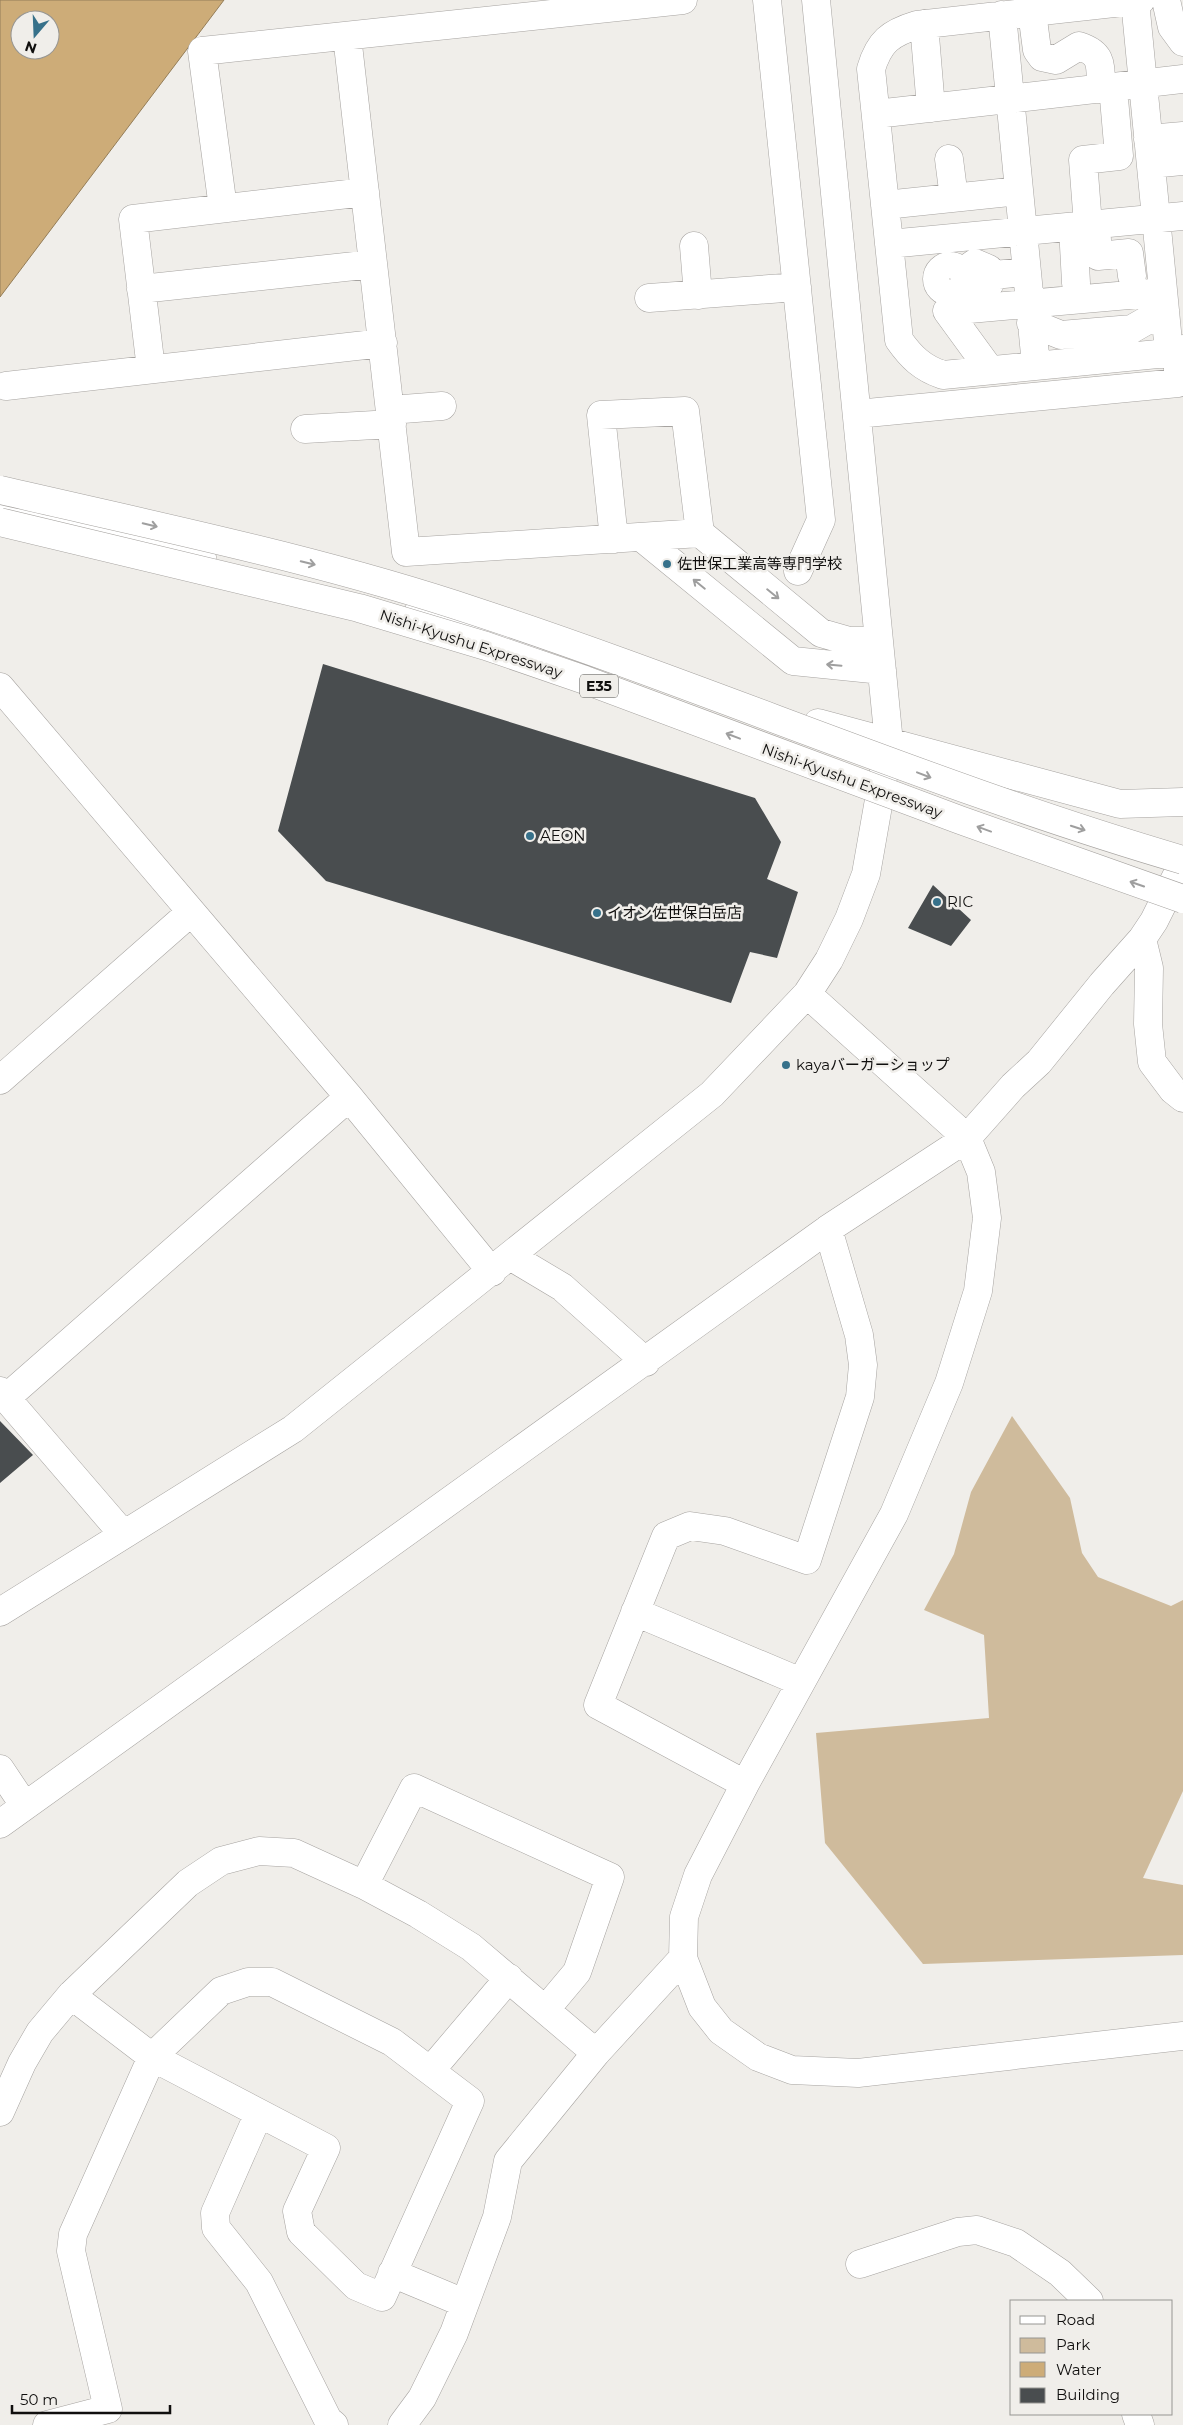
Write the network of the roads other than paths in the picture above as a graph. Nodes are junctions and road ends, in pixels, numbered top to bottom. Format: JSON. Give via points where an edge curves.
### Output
{"nodes":[{"id":1,"x":683,"y":0,"type":"edge"},
{"id":2,"x":767,"y":0,"type":"edge"},
{"id":3,"x":816,"y":0,"type":"edge"},
{"id":4,"x":1138,"y":0,"type":"edge"},
{"id":5,"x":1166,"y":0,"type":"edge"},
{"id":6,"x":1032,"y":12,"type":"junction"},
{"id":7,"x":1002,"y":15,"type":"junction"},
{"id":8,"x":924,"y":24,"type":"junction"},
{"id":9,"x":348,"y":36,"type":"junction"},
{"id":10,"x":1183,"y":42,"type":"edge"},
{"id":11,"x":1183,"y":79,"type":"edge"},
{"id":12,"x":1143,"y":84,"type":"junction"},
{"id":13,"x":1107,"y":88,"type":"junction"},
{"id":14,"x":1010,"y":99,"type":"junction"},
{"id":15,"x":931,"y":108,"type":"junction"},
{"id":16,"x":876,"y":114,"type":"junction"},
{"id":17,"x":1183,"y":136,"type":"edge"},
{"id":18,"x":1150,"y":152,"type":"junction"},
{"id":19,"x":949,"y":159,"type":"dead end"},
{"id":20,"x":1183,"y":161,"type":"edge"},
{"id":21,"x":1019,"y":191,"type":"junction"},
{"id":22,"x":365,"y":192,"type":"junction"},
{"id":23,"x":954,"y":198,"type":"junction"},
{"id":24,"x":885,"y":205,"type":"junction"},
{"id":25,"x":223,"y":208,"type":"junction"},
{"id":26,"x":1183,"y":216,"type":"edge"},
{"id":27,"x":1156,"y":219,"type":"junction"},
{"id":28,"x":1085,"y":226,"type":"junction"},
{"id":29,"x":1023,"y":232,"type":"junction"},
{"id":30,"x":973,"y":236,"type":"junction"},
{"id":31,"x":889,"y":244,"type":"junction"},
{"id":32,"x":694,"y":246,"type":"dead end"},
{"id":33,"x":373,"y":264,"type":"junction"},
{"id":34,"x":978,"y":272,"type":"junction"},
{"id":35,"x":1132,"y":276,"type":"junction"},
{"id":36,"x":1076,"y":283,"type":"junction"},
{"id":37,"x":894,"y":285,"type":"junction"},
{"id":38,"x":797,"y":287,"type":"junction"},
{"id":39,"x":141,"y":289,"type":"junction"},
{"id":40,"x":1164,"y":292,"type":"junction"},
{"id":41,"x":698,"y":295,"type":"junction"},
{"id":42,"x":1029,"y":297,"type":"junction"},
{"id":43,"x":649,"y":298,"type":"dead end"},
{"id":44,"x":1085,"y":333,"type":"junction"},
{"id":45,"x":382,"y":343,"type":"junction"},
{"id":46,"x":1177,"y":351,"type":"edge"},
{"id":47,"x":1088,"y":360,"type":"junction"},
{"id":48,"x":1036,"y":365,"type":"junction"},
{"id":49,"x":150,"y":370,"type":"junction"},
{"id":50,"x":990,"y":370,"type":"junction"},
{"id":51,"x":6,"y":386,"type":"dead end"},
{"id":52,"x":442,"y":406,"type":"dead end"},
{"id":53,"x":857,"y":414,"type":"junction"},
{"id":54,"x":391,"y":417,"type":"junction"},
{"id":55,"x":305,"y":429,"type":"dead end"},
{"id":56,"x":0,"y":490,"type":"edge"},
{"id":57,"x":0,"y":505,"type":"edge"},
{"id":58,"x":0,"y":522,"type":"edge"},
{"id":59,"x":700,"y":533,"type":"junction"},
{"id":60,"x":641,"y":537,"type":"junction"},
{"id":61,"x":614,"y":539,"type":"junction"},
{"id":62,"x":798,"y":571,"type":"dead end"},
{"id":63,"x":879,"y":641,"type":"junction"},
{"id":64,"x":882,"y":670,"type":"junction"},
{"id":65,"x":5,"y":703,"type":"edge"},
{"id":66,"x":889,"y":744,"type":"junction"},
{"id":67,"x":1183,"y":802,"type":"edge"},
{"id":68,"x":1183,"y":862,"type":"edge"},
{"id":69,"x":1183,"y":899,"type":"edge"},
{"id":70,"x":191,"y":912,"type":"junction"},
{"id":71,"x":1142,"y":939,"type":"junction"},
{"id":72,"x":807,"y":994,"type":"junction"},
{"id":73,"x":0,"y":1080,"type":"edge"},
{"id":74,"x":349,"y":1097,"type":"junction"},
{"id":75,"x":1183,"y":1098,"type":"edge"},
{"id":76,"x":967,"y":1138,"type":"junction"},
{"id":77,"x":828,"y":1229,"type":"junction"},
{"id":78,"x":501,"y":1264,"type":"junction"},
{"id":79,"x":646,"y":1362,"type":"junction"},
{"id":80,"x":3,"y":1395,"type":"edge"},
{"id":81,"x":123,"y":1534,"type":"junction"},
{"id":82,"x":0,"y":1612,"type":"edge"},
{"id":83,"x":635,"y":1612,"type":"junction"},
{"id":84,"x":801,"y":1682,"type":"junction"},
{"id":85,"x":0,"y":1769,"type":"edge"},
{"id":86,"x":745,"y":1784,"type":"junction"},
{"id":87,"x":24,"y":1805,"type":"junction"},
{"id":88,"x":0,"y":1824,"type":"edge"},
{"id":89,"x":364,"y":1885,"type":"junction"},
{"id":90,"x":682,"y":1958,"type":"junction"},
{"id":91,"x":509,"y":1978,"type":"junction"},
{"id":92,"x":71,"y":1996,"type":"junction"},
{"id":93,"x":546,"y":2008,"type":"junction"},
{"id":94,"x":1183,"y":2036,"type":"edge"},
{"id":95,"x":596,"y":2053,"type":"junction"},
{"id":96,"x":152,"y":2058,"type":"junction"},
{"id":97,"x":431,"y":2070,"type":"junction"},
{"id":98,"x":0,"y":2112,"type":"edge"},
{"id":99,"x":259,"y":2113,"type":"junction"},
{"id":100,"x":860,"y":2264,"type":"dead end"},
{"id":101,"x":392,"y":2273,"type":"junction"},
{"id":102,"x":1088,"y":2300,"type":"edge"},
{"id":103,"x":464,"y":2303,"type":"junction"},
{"id":104,"x":47,"y":2425,"type":"edge"},
{"id":105,"x":334,"y":2425,"type":"edge"},
{"id":106,"x":402,"y":2425,"type":"edge"}],
"edges":[{"from":1,"to":9,"type":"main road"},
{"from":2,"to":38,"type":"main road"},
{"from":3,"to":53,"type":"main road"},
{"from":4,"to":6,"type":"main road"},
{"from":4,"to":12,"type":"main road"},
{"from":5,"to":10,"type":"main road","via":[[1172,27]]},
{"from":6,"to":7,"type":"main road"},
{"from":6,"to":13,"type":"main road","via":[[1037,50],[1042,57],[1056,60],[1079,46],[1094,52]]},
{"from":7,"to":8,"type":"main road"},
{"from":7,"to":14,"type":"main road"},
{"from":8,"to":15,"type":"main road","via":[[918,71]]},
{"from":8,"to":16,"type":"main road","via":[[898,30],[875,54],[871,69]]},
{"from":9,"to":22,"type":"main road"},
{"from":9,"to":25,"type":"main road","via":[[202,52]]},
{"from":11,"to":12,"type":"main road"},
{"from":12,"to":13,"type":"main road"},
{"from":12,"to":18,"type":"main road"},
{"from":13,"to":14,"type":"main road"},
{"from":13,"to":28,"type":"main road","via":[[1119,156],[1083,160]]},
{"from":14,"to":15,"type":"main road"},
{"from":14,"to":21,"type":"main road"},
{"from":15,"to":16,"type":"main road"},
{"from":16,"to":24,"type":"main road"},
{"from":17,"to":18,"type":"main road"},
{"from":18,"to":20,"type":"main road"},
{"from":18,"to":27,"type":"main road"},
{"from":19,"to":23,"type":"main road"},
{"from":21,"to":23,"type":"main road"},
{"from":21,"to":29,"type":"main road"},
{"from":22,"to":25,"type":"main road"},
{"from":22,"to":33,"type":"main road"},
{"from":23,"to":24,"type":"main road"},
{"from":24,"to":31,"type":"main road"},
{"from":25,"to":39,"type":"main road","via":[[133,219]]},
{"from":26,"to":27,"type":"main road"},
{"from":27,"to":28,"type":"main road"},
{"from":27,"to":40,"type":"main road"},
{"from":28,"to":29,"type":"main road"},
{"from":28,"to":35,"type":"main road","via":[[1098,256],[1129,254]]},
{"from":28,"to":36,"type":"main road"},
{"from":29,"to":30,"type":"main road"},
{"from":29,"to":42,"type":"main road"},
{"from":30,"to":31,"type":"main road"},
{"from":30,"to":34,"type":"main road"},
{"from":31,"to":37,"type":"main road"},
{"from":32,"to":41,"type":"main road"},
{"from":33,"to":39,"type":"main road"},
{"from":33,"to":45,"type":"main road"},
{"from":34,"to":37,"type":"main road","via":[[949,266],[938,272],[937,281]]},
{"from":34,"to":42,"type":"main road"},
{"from":35,"to":36,"type":"main road"},
{"from":35,"to":40,"type":"main road"},
{"from":36,"to":42,"type":"main road"},
{"from":37,"to":50,"type":"main road","via":[[899,340],[912,358],[929,370],[942,374]]},
{"from":38,"to":41,"type":"main road"},
{"from":38,"to":62,"type":"main road","via":[[821,520]]},
{"from":39,"to":49,"type":"main road"},
{"from":40,"to":42,"type":"main road"},
{"from":40,"to":44,"type":"main road","via":[[1132,329]]},
{"from":40,"to":46,"type":"main road"},
{"from":41,"to":43,"type":"main road"},
{"from":42,"to":44,"type":"main road","via":[[1061,335]]},
{"from":42,"to":48,"type":"main road"},
{"from":42,"to":50,"type":"main road","via":[[947,311]]},
{"from":44,"to":47,"type":"main road"},
{"from":45,"to":49,"type":"main road"},
{"from":45,"to":54,"type":"main road"},
{"from":46,"to":47,"type":"main road"},
{"from":46,"to":53,"type":"main road","via":[[1178,383]]},
{"from":47,"to":48,"type":"main road"},
{"from":48,"to":50,"type":"main road"},
{"from":49,"to":51,"type":"main road"},
{"from":52,"to":54,"type":"main road"},
{"from":53,"to":63,"type":"main road"},
{"from":54,"to":55,"type":"main road"},
{"from":54,"to":61,"type":"main road","via":[[406,552]]},
{"from":56,"to":68,"type":"main road","name":"Nishi-Kyushu Expressway","number":"E35","one_way":true,"bridge":true,"via":[[341,572],[474,610],[589,649],[1040,816]]},
{"from":57,"to":66,"type":"main road","via":[[532,642]]},
{"from":69,"to":58,"type":"main road","name":"Nishi-Kyushu Expressway","number":"E35","one_way":true,"bridge":true,"via":[[486,646],[359,608]]},
{"from":59,"to":60,"type":"main road"},
{"from":59,"to":61,"type":"main road","via":[[685,411],[601,415]]},
{"from":59,"to":63,"type":"main road","one_way":true,"via":[[821,633],[849,641]]},
{"from":60,"to":61,"type":"main road"},
{"from":64,"to":60,"type":"main road","one_way":true,"via":[[793,661]]},
{"from":63,"to":64,"type":"main road"},
{"from":64,"to":66,"type":"main road"},
{"from":65,"to":70,"type":"main road"},
{"from":66,"to":67,"type":"main road","via":[[1120,804]]},
{"from":66,"to":72,"type":"main road","via":[[866,874],[829,960]]},
{"from":68,"to":71,"type":"main road"},
{"from":70,"to":73,"type":"main road"},
{"from":70,"to":74,"type":"main road"},
{"from":71,"to":75,"type":"main road","via":[[1149,968],[1148,1024],[1152,1062]]},
{"from":71,"to":76,"type":"main road","via":[[1039,1062]]},
{"from":72,"to":76,"type":"main road"},
{"from":72,"to":78,"type":"main road","via":[[712,1094]]},
{"from":74,"to":78,"type":"main road"},
{"from":74,"to":80,"type":"main road"},
{"from":76,"to":77,"type":"main road"},
{"from":76,"to":84,"type":"main road","via":[[981,1172],[987,1218],[978,1291],[949,1383],[894,1514]]},
{"from":77,"to":79,"type":"main road"},
{"from":77,"to":83,"type":"main road","via":[[859,1335],[863,1365],[860,1397],[807,1560],[725,1531],[690,1526],[666,1536]]},
{"from":78,"to":79,"type":"main road","via":[[562,1288]]},
{"from":78,"to":81,"type":"main road","via":[[294,1428]]},
{"from":79,"to":87,"type":"main road"},
{"from":80,"to":81,"type":"main road"},
{"from":81,"to":82,"type":"main road"},
{"from":83,"to":84,"type":"main road"},
{"from":83,"to":86,"type":"main road","via":[[598,1705]]},
{"from":84,"to":86,"type":"main road"},
{"from":85,"to":87,"type":"main road"},
{"from":86,"to":90,"type":"main road","via":[[698,1875],[684,1917]]},
{"from":87,"to":88,"type":"main road"},
{"from":89,"to":91,"type":"main road","via":[[471,1947]]},
{"from":89,"to":92,"type":"main road","via":[[294,1854],[259,1851],[221,1861],[188,1883]]},
{"from":89,"to":93,"type":"main road","via":[[414,1788],[610,1877],[577,1972]]},
{"from":90,"to":94,"type":"main road","via":[[702,2007],[721,2031],[758,2057],[792,2070],[858,2073]]},
{"from":90,"to":95,"type":"main road"},
{"from":91,"to":93,"type":"main road"},
{"from":91,"to":97,"type":"main road"},
{"from":92,"to":96,"type":"main road"},
{"from":92,"to":98,"type":"main road","via":[[40,2032]]},
{"from":93,"to":95,"type":"main road"},
{"from":95,"to":103,"type":"main road","via":[[508,2161],[497,2217]]},
{"from":96,"to":97,"type":"main road","via":[[220,1991],[248,1982],[272,1982],[392,2042]]},
{"from":96,"to":99,"type":"main road"},
{"from":96,"to":104,"type":"main road","via":[[73,2234],[71,2251],[108,2410]]},
{"from":97,"to":101,"type":"main road","via":[[470,2101]]},
{"from":99,"to":101,"type":"main road","via":[[326,2148],[297,2211],[301,2232],[356,2286],[382,2297]]},
{"from":99,"to":105,"type":"main road","via":[[215,2213],[216,2228],[259,2282],[328,2420]]},
{"from":100,"to":102,"type":"main road","via":[[958,2232],[977,2230],[1016,2243],[1060,2273]]},
{"from":101,"to":103,"type":"main road"},
{"from":103,"to":106,"type":"main road","via":[[454,2333],[422,2398]]}]}
